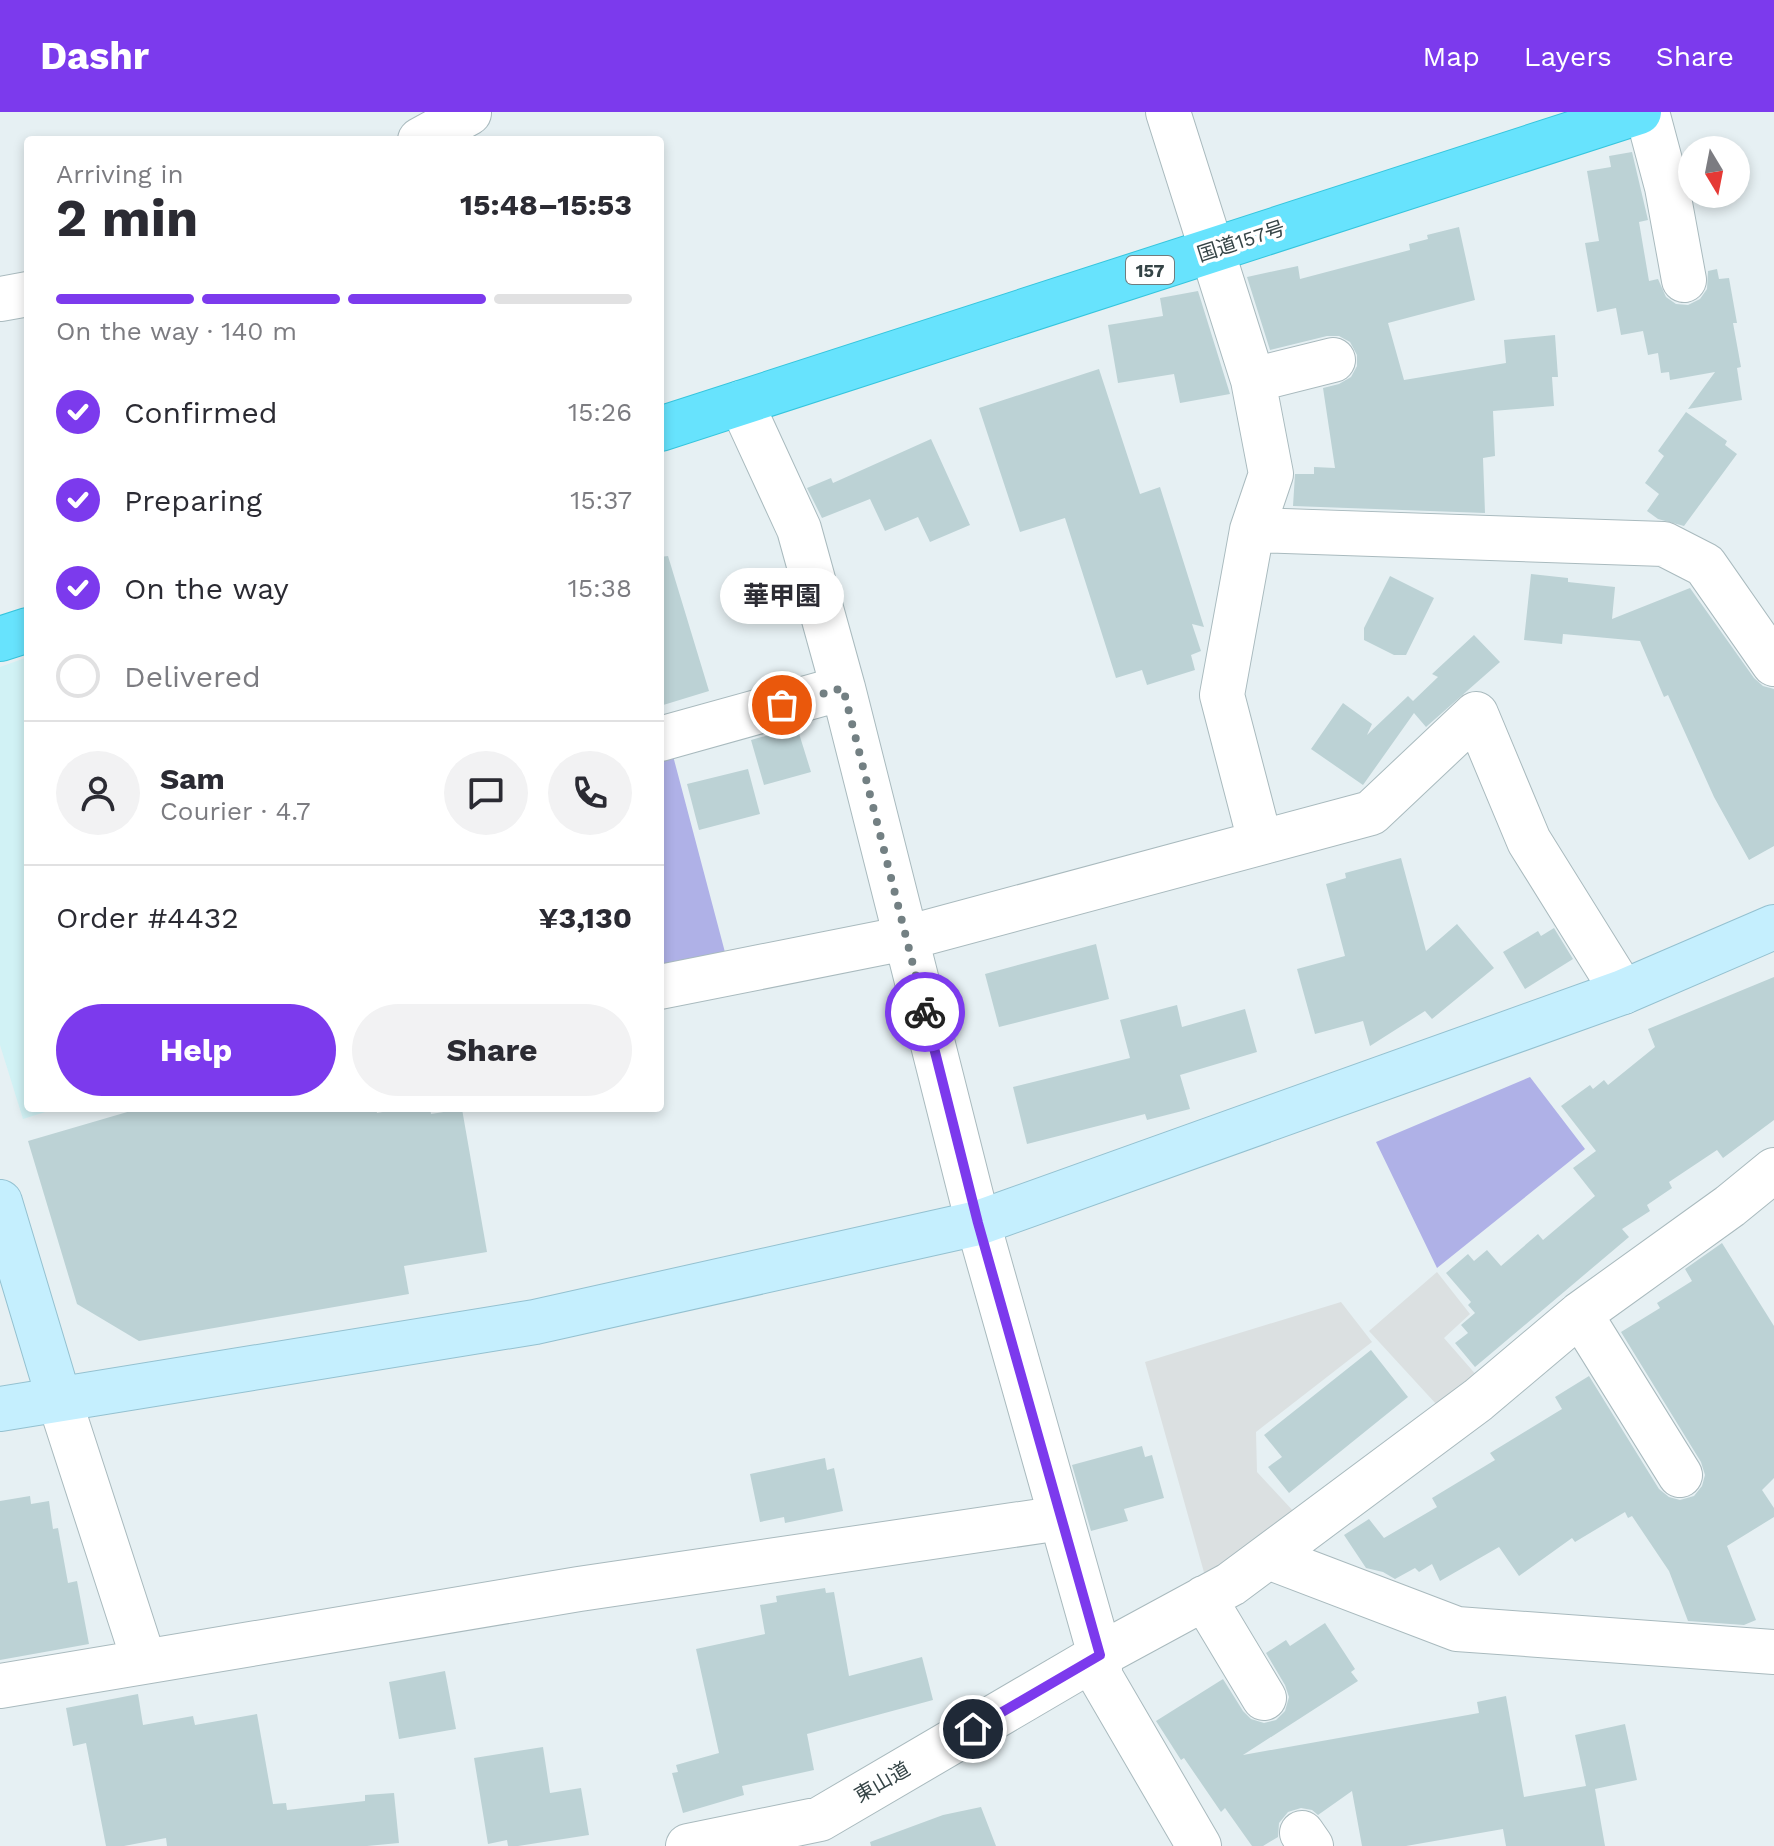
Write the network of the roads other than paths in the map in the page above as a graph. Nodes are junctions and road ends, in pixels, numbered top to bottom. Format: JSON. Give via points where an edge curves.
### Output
{"nodes":[{"id":1,"x":469,"y":112,"type":"edge"},
{"id":2,"x":1168,"y":112,"type":"edge"},
{"id":3,"x":1639,"y":112,"type":"edge"},
{"id":4,"x":1647,"y":112,"type":"edge"},
{"id":5,"x":427,"y":136,"type":"edge"},
{"id":6,"x":475,"y":136,"type":"edge"},
{"id":7,"x":1212,"y":250,"type":"junction"},
{"id":8,"x":1684,"y":280,"type":"dead end"},
{"id":9,"x":24,"y":295,"type":"edge"},
{"id":10,"x":0,"y":299,"type":"edge"},
{"id":11,"x":1333,"y":360,"type":"dead end"},
{"id":12,"x":1253,"y":380,"type":"junction"},
{"id":13,"x":741,"y":403,"type":"junction"},
{"id":14,"x":664,"y":428,"type":"edge"},
{"id":15,"x":1252,"y":530,"type":"junction"},
{"id":16,"x":24,"y":631,"type":"edge"},
{"id":17,"x":0,"y":639,"type":"edge"},
{"id":18,"x":1774,"y":664,"type":"edge"},
{"id":19,"x":843,"y":688,"type":"junction"},
{"id":20,"x":664,"y":738,"type":"edge"},
{"id":21,"x":1260,"y":841,"type":"junction"},
{"id":22,"x":1774,"y":927,"type":"edge"},
{"id":23,"x":906,"y":938,"type":"junction"},
{"id":24,"x":664,"y":986,"type":"edge"},
{"id":25,"x":1623,"y":992,"type":"junction"},
{"id":26,"x":1774,"y":1170,"type":"edge"},
{"id":27,"x":0,"y":1202,"type":"edge"},
{"id":28,"x":978,"y":1223,"type":"junction"},
{"id":29,"x":1580,"y":1314,"type":"junction"},
{"id":30,"x":59,"y":1399,"type":"junction"},
{"id":31,"x":0,"y":1409,"type":"edge"},
{"id":32,"x":1680,"y":1475,"type":"dead end"},
{"id":33,"x":1061,"y":1518,"type":"junction"},
{"id":34,"x":1268,"y":1557,"type":"junction"},
{"id":35,"x":1204,"y":1598,"type":"junction"},
{"id":36,"x":1774,"y":1652,"type":"edge"},
{"id":37,"x":1100,"y":1655,"type":"junction"},
{"id":38,"x":144,"y":1661,"type":"junction"},
{"id":39,"x":0,"y":1686,"type":"edge"},
{"id":40,"x":1264,"y":1698,"type":"dead end"},
{"id":41,"x":688,"y":1846,"type":"edge"},
{"id":42,"x":1199,"y":1846,"type":"edge"}],
"edges":[{"from":1,"to":5,"type":"street"},
{"from":1,"to":6,"type":"street"},
{"from":2,"to":7,"type":"street"},
{"from":3,"to":7,"type":"highway","name":"国道157号","number":"157"},
{"from":4,"to":8,"type":"street"},
{"from":7,"to":12,"type":"street"},
{"from":7,"to":13,"type":"highway","name":"国道157号","number":"157"},
{"from":9,"to":10,"type":"street"},
{"from":11,"to":12,"type":"street"},
{"from":12,"to":15,"type":"street","via":[[1271,474]]},
{"from":13,"to":14,"type":"highway","name":"国道157号","number":"157"},
{"from":13,"to":19,"type":"street","via":[[799,529]]},
{"from":15,"to":18,"type":"street","via":[[1664,544],[1705,565]]},
{"from":15,"to":21,"type":"street","via":[[1222,695]]},
{"from":16,"to":17,"type":"highway"},
{"from":19,"to":20,"type":"street"},
{"from":19,"to":23,"type":"street"},
{"from":21,"to":23,"type":"street"},
{"from":21,"to":25,"type":"street","via":[[1371,813],[1476,714],[1529,841]]},
{"from":22,"to":25,"type":"street"},
{"from":23,"to":24,"type":"street"},
{"from":23,"to":28,"type":"street"},
{"from":25,"to":28,"type":"street"},
{"from":26,"to":29,"type":"street","name":"東山道"},
{"from":27,"to":30,"type":"street"},
{"from":28,"to":30,"type":"street","via":[[535,1322]]},
{"from":28,"to":33,"type":"street"},
{"from":29,"to":32,"type":"street"},
{"from":29,"to":34,"type":"street","name":"東山道","via":[[1478,1400]]},
{"from":30,"to":31,"type":"street"},
{"from":30,"to":38,"type":"street"},
{"from":33,"to":37,"type":"street"},
{"from":33,"to":38,"type":"street","via":[[579,1589]]},
{"from":34,"to":35,"type":"street","name":"東山道"},
{"from":34,"to":36,"type":"street","via":[[1457,1629]]},
{"from":35,"to":37,"type":"street","name":"東山道"},
{"from":35,"to":40,"type":"street"},
{"from":37,"to":41,"type":"street","name":"東山道","via":[[820,1819]]},
{"from":37,"to":42,"type":"street","via":[[1100,1676]]},
{"from":38,"to":39,"type":"street"}]}
